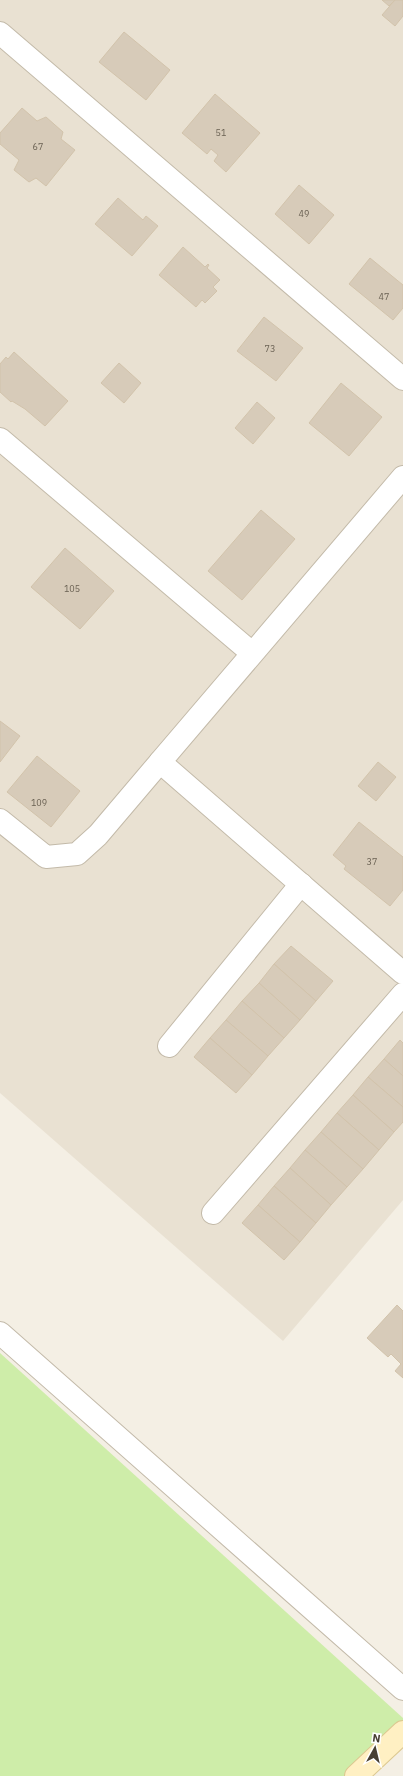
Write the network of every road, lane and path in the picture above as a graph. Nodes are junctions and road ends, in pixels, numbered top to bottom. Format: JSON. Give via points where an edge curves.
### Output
{"nodes":[{"id":1,"x":0,"y":33,"type":"edge"},
{"id":2,"x":403,"y":379,"type":"edge"},
{"id":3,"x":0,"y":439,"type":"edge"},
{"id":4,"x":403,"y":476,"type":"edge"},
{"id":5,"x":252,"y":653,"type":"junction"},
{"id":6,"x":160,"y":762,"type":"junction"},
{"id":7,"x":0,"y":820,"type":"edge"},
{"id":8,"x":301,"y":884,"type":"junction"},
{"id":9,"x":403,"y":973,"type":"edge"},
{"id":10,"x":403,"y":994,"type":"edge"},
{"id":11,"x":169,"y":1046,"type":"dead end"},
{"id":12,"x":213,"y":1213,"type":"dead end"},
{"id":13,"x":0,"y":1333,"type":"edge"},
{"id":14,"x":403,"y":1689,"type":"edge"},
{"id":15,"x":403,"y":1732,"type":"edge"},
{"id":16,"x":356,"y":1776,"type":"edge"}],
"edges":[{"from":1,"to":2,"type":"street"},
{"from":3,"to":5,"type":"street"},
{"from":4,"to":5,"type":"street"},
{"from":5,"to":6,"type":"street"},
{"from":6,"to":7,"type":"street","via":[[98,835],[77,854],[46,857]]},
{"from":6,"to":8,"type":"street"},
{"from":8,"to":9,"type":"street"},
{"from":8,"to":11,"type":"street"},
{"from":10,"to":12,"type":"street"},
{"from":13,"to":14,"type":"street"},
{"from":15,"to":16,"type":"main road"}]}
